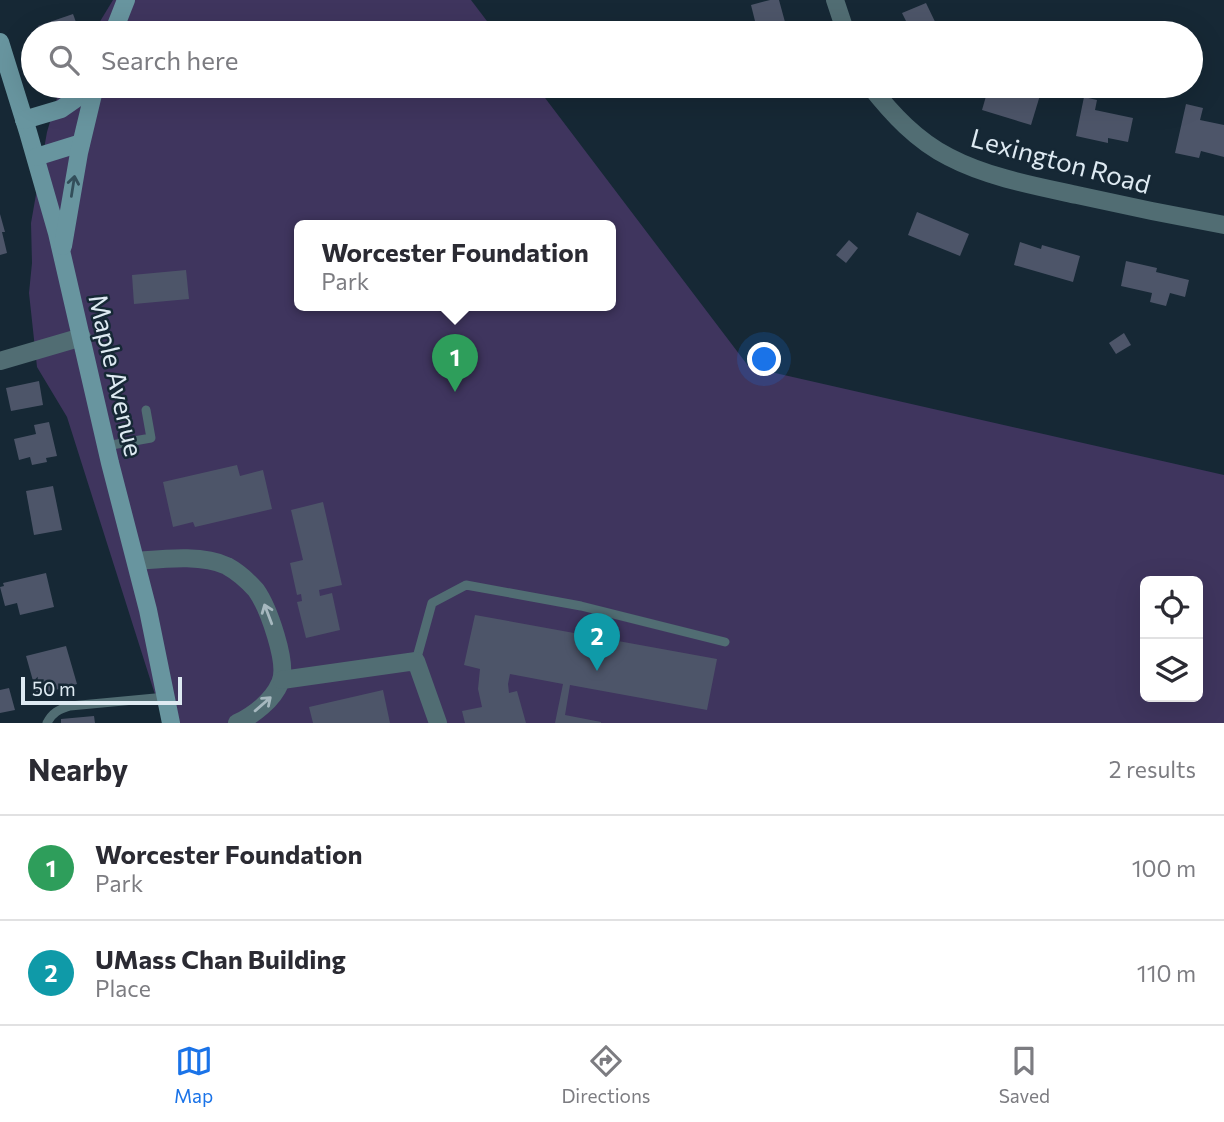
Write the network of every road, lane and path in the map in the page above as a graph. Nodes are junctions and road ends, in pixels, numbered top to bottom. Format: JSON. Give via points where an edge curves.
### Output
{"nodes":[{"id":1,"x":126,"y":0,"type":"edge"},
{"id":2,"x":835,"y":0,"type":"edge"},
{"id":3,"x":118,"y":21,"type":"edge"},
{"id":4,"x":842,"y":21,"type":"edge"},
{"id":5,"x":0,"y":42,"type":"edge"},
{"id":6,"x":77,"y":98,"type":"edge"},
{"id":7,"x":91,"y":98,"type":"edge"},
{"id":8,"x":879,"y":98,"type":"edge"},
{"id":9,"x":24,"y":120,"type":"junction"},
{"id":10,"x":81,"y":143,"type":"junction"},
{"id":11,"x":36,"y":157,"type":"junction"},
{"id":12,"x":1224,"y":225,"type":"edge"},
{"id":13,"x":62,"y":253,"type":"junction"},
{"id":14,"x":82,"y":337,"type":"junction"},
{"id":15,"x":0,"y":361,"type":"edge"},
{"id":16,"x":146,"y":410,"type":"dead end"},
{"id":17,"x":106,"y":446,"type":"junction"},
{"id":18,"x":135,"y":561,"type":"junction"},
{"id":19,"x":725,"y":642,"type":"dead end"},
{"id":20,"x":416,"y":661,"type":"junction"},
{"id":21,"x":282,"y":680,"type":"junction"},
{"id":22,"x":166,"y":697,"type":"junction"},
{"id":23,"x":47,"y":723,"type":"edge"},
{"id":24,"x":171,"y":723,"type":"edge"},
{"id":25,"x":237,"y":723,"type":"edge"},
{"id":26,"x":438,"y":723,"type":"edge"}],
"edges":[{"from":1,"to":3,"type":"main road"},
{"from":2,"to":4,"type":"street"},
{"from":5,"to":9,"type":"main road","name":"Maple Avenue"},
{"from":6,"to":9,"type":"main road","via":[[61,109]]},
{"from":7,"to":10,"type":"main road"},
{"from":8,"to":12,"type":"street","name":"Lexington Road","via":[[917,136],[967,165],[1043,188]]},
{"from":9,"to":11,"type":"main road","name":"Maple Avenue"},
{"from":10,"to":11,"type":"main road"},
{"from":13,"to":10,"type":"main road","one_way":true},
{"from":11,"to":13,"type":"main road","name":"Maple Avenue"},
{"from":13,"to":14,"type":"main road","name":"Maple Avenue"},
{"from":14,"to":15,"type":"street"},
{"from":14,"to":17,"type":"main road","name":"Maple Avenue"},
{"from":16,"to":17,"type":"lane","via":[[150,438]]},
{"from":17,"to":18,"type":"main road","name":"Maple Avenue"},
{"from":21,"to":18,"type":"street","one_way":true,"via":[[265,605],[237,572],[203,560]]},
{"from":18,"to":22,"type":"main road","name":"Maple Avenue"},
{"from":19,"to":20,"type":"lane","via":[[581,606],[466,585],[432,603]]},
{"from":20,"to":21,"type":"street"},
{"from":20,"to":26,"type":"street"},
{"from":25,"to":21,"type":"street","one_way":true,"via":[[273,696]]},
{"from":22,"to":23,"type":"lane","via":[[70,706],[52,714]]},
{"from":22,"to":24,"type":"main road","name":"Maple Avenue"}]}
